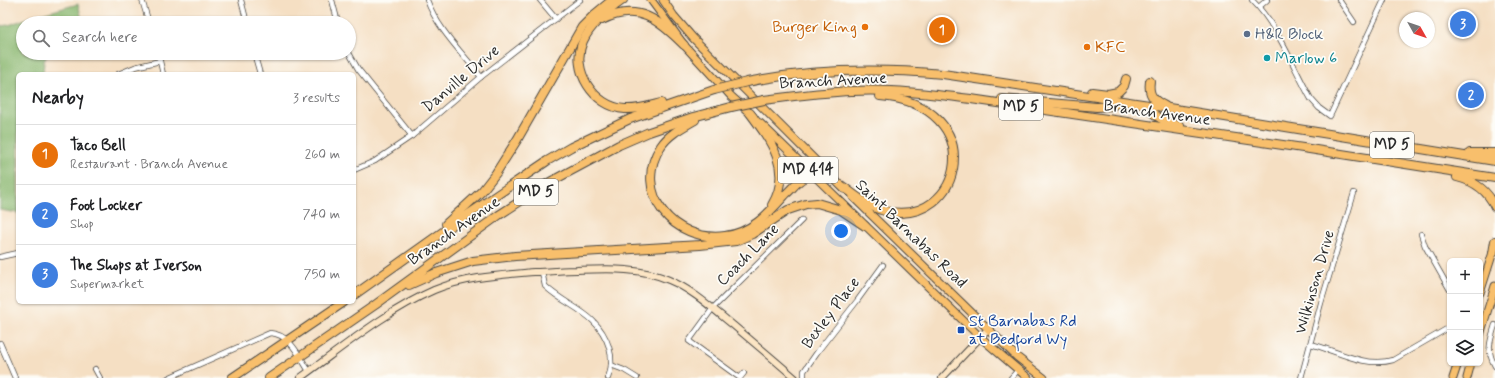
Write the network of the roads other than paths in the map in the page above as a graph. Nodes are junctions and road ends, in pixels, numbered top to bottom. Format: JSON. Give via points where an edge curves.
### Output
{"nodes":[{"id":1,"x":142,"y":0,"type":"edge"},
{"id":2,"x":241,"y":0,"type":"edge"},
{"id":3,"x":332,"y":0,"type":"edge"},
{"id":4,"x":427,"y":0,"type":"edge"},
{"id":5,"x":540,"y":0,"type":"edge"},
{"id":6,"x":580,"y":0,"type":"edge"},
{"id":7,"x":612,"y":0,"type":"edge"},
{"id":8,"x":623,"y":0,"type":"edge"},
{"id":9,"x":651,"y":0,"type":"edge"},
{"id":10,"x":663,"y":0,"type":"edge"},
{"id":11,"x":669,"y":0,"type":"edge"},
{"id":12,"x":1252,"y":0,"type":"edge"},
{"id":13,"x":1267,"y":0,"type":"edge"},
{"id":14,"x":1339,"y":0,"type":"edge"},
{"id":15,"x":1384,"y":0,"type":"edge"},
{"id":16,"x":1259,"y":7,"type":"junction"},
{"id":17,"x":147,"y":16,"type":"edge"},
{"id":18,"x":244,"y":16,"type":"edge"},
{"id":19,"x":336,"y":16,"type":"edge"},
{"id":20,"x":674,"y":16,"type":"junction"},
{"id":21,"x":556,"y":19,"type":"junction"},
{"id":22,"x":1354,"y":22,"type":"dead end"},
{"id":23,"x":591,"y":27,"type":"junction"},
{"id":24,"x":684,"y":45,"type":"junction"},
{"id":25,"x":256,"y":60,"type":"edge"},
{"id":26,"x":353,"y":60,"type":"edge"},
{"id":27,"x":160,"y":61,"type":"joint"},
{"id":28,"x":123,"y":72,"type":"edge"},
{"id":29,"x":163,"y":72,"type":"edge"},
{"id":30,"x":259,"y":72,"type":"edge"},
{"id":31,"x":481,"y":77,"type":"junction"},
{"id":32,"x":1126,"y":78,"type":"dead end"},
{"id":33,"x":1150,"y":81,"type":"dead end"},
{"id":34,"x":1043,"y":89,"type":"junction"},
{"id":35,"x":828,"y":93,"type":"junction"},
{"id":36,"x":697,"y":95,"type":"junction"},
{"id":37,"x":971,"y":99,"type":"junction"},
{"id":38,"x":1120,"y":101,"type":"junction"},
{"id":39,"x":1146,"y":105,"type":"junction"},
{"id":40,"x":1169,"y":108,"type":"junction"},
{"id":41,"x":714,"y":111,"type":"junction"},
{"id":42,"x":750,"y":113,"type":"junction"},
{"id":43,"x":1214,"y":135,"type":"junction"},
{"id":44,"x":412,"y":136,"type":"junction"},
{"id":45,"x":1441,"y":153,"type":"junction"},
{"id":46,"x":1495,"y":153,"type":"edge"},
{"id":47,"x":1495,"y":161,"type":"edge"},
{"id":48,"x":1416,"y":166,"type":"junction"},
{"id":49,"x":356,"y":169,"type":"edge"},
{"id":50,"x":828,"y":172,"type":"junction"},
{"id":51,"x":812,"y":174,"type":"junction"},
{"id":52,"x":1495,"y":178,"type":"edge"},
{"id":53,"x":841,"y":185,"type":"junction"},
{"id":54,"x":1354,"y":193,"type":"dead end"},
{"id":55,"x":1495,"y":207,"type":"edge"},
{"id":56,"x":762,"y":219,"type":"junction"},
{"id":57,"x":802,"y":220,"type":"dead end"},
{"id":58,"x":866,"y":226,"type":"junction"},
{"id":59,"x":1421,"y":234,"type":"dead end"},
{"id":60,"x":1495,"y":241,"type":"edge"},
{"id":61,"x":1494,"y":250,"type":"edge"},
{"id":62,"x":16,"y":253,"type":"edge"},
{"id":63,"x":0,"y":256,"type":"edge"},
{"id":64,"x":396,"y":265,"type":"junction"},
{"id":65,"x":883,"y":265,"type":"dead end"},
{"id":66,"x":542,"y":272,"type":"junction"},
{"id":67,"x":1483,"y":284,"type":"edge"},
{"id":68,"x":1447,"y":285,"type":"edge"},
{"id":69,"x":1495,"y":286,"type":"edge"},
{"id":70,"x":356,"y":294,"type":"edge"},
{"id":71,"x":341,"y":304,"type":"edge"},
{"id":72,"x":376,"y":305,"type":"junction"},
{"id":73,"x":713,"y":308,"type":"junction"},
{"id":74,"x":1495,"y":325,"type":"edge"},
{"id":75,"x":988,"y":329,"type":"junction"},
{"id":76,"x":1447,"y":329,"type":"edge"},
{"id":77,"x":1482,"y":330,"type":"edge"},
{"id":78,"x":980,"y":337,"type":"junction"},
{"id":79,"x":288,"y":340,"type":"junction"},
{"id":80,"x":0,"y":343,"type":"edge"},
{"id":81,"x":1311,"y":344,"type":"junction"},
{"id":82,"x":299,"y":356,"type":"junction"},
{"id":83,"x":611,"y":365,"type":"junction"},
{"id":84,"x":1457,"y":366,"type":"edge"},
{"id":85,"x":1471,"y":366,"type":"edge"},
{"id":86,"x":1495,"y":366,"type":"edge"},
{"id":87,"x":95,"y":369,"type":"dead end"},
{"id":88,"x":1018,"y":370,"type":"junction"},
{"id":89,"x":309,"y":371,"type":"junction"},
{"id":90,"x":744,"y":372,"type":"dead end"},
{"id":91,"x":634,"y":377,"type":"edge"},
{"id":92,"x":15,"y":378,"type":"edge"},
{"id":93,"x":100,"y":378,"type":"edge"},
{"id":94,"x":168,"y":378,"type":"edge"},
{"id":95,"x":232,"y":378,"type":"edge"},
{"id":96,"x":269,"y":378,"type":"edge"},
{"id":97,"x":300,"y":378,"type":"edge"},
{"id":98,"x":608,"y":378,"type":"edge"},
{"id":99,"x":740,"y":378,"type":"edge"},
{"id":100,"x":796,"y":378,"type":"edge"},
{"id":101,"x":804,"y":378,"type":"edge"},
{"id":102,"x":942,"y":378,"type":"edge"},
{"id":103,"x":1011,"y":378,"type":"edge"},
{"id":104,"x":1028,"y":378,"type":"edge"},
{"id":105,"x":1044,"y":378,"type":"edge"},
{"id":106,"x":1301,"y":378,"type":"edge"},
{"id":107,"x":1453,"y":378,"type":"edge"},
{"id":108,"x":1467,"y":378,"type":"edge"}],
"edges":[{"from":1,"to":17,"type":"street"},
{"from":2,"to":18,"type":"street"},
{"from":3,"to":19,"type":"street"},
{"from":4,"to":31,"type":"street","via":[[441,27]]},
{"from":5,"to":21,"type":"street"},
{"from":6,"to":21,"type":"street","name":"Danville Drive"},
{"from":7,"to":64,"type":"highway","via":[[582,28],[518,140],[482,191]]},
{"from":8,"to":23,"type":"highway"},
{"from":9,"to":24,"type":"main road","name":"Saint Barnabas Road","number":"MD 414"},
{"from":10,"to":20,"type":"main road","name":"Saint Barnabas Road","number":"MD 414"},
{"from":11,"to":20,"type":"main road"},
{"from":12,"to":16,"type":"street"},
{"from":13,"to":16,"type":"street"},
{"from":14,"to":22,"type":"street"},
{"from":15,"to":16,"type":"street","via":[[1330,116],[1311,99],[1272,24]]},
{"from":20,"to":50,"type":"main road","name":"Saint Barnabas Road","number":"MD 414"},
{"from":21,"to":31,"type":"street","name":"Danville Drive"},
{"from":23,"to":24,"type":"highway","via":[[603,19],[622,13],[642,14],[658,22]]},
{"from":23,"to":36,"type":"highway","via":[[582,42],[580,67],[584,81],[602,100],[624,110]]},
{"from":24,"to":42,"type":"main road","name":"Saint Barnabas Road","number":"MD 414"},
{"from":25,"to":30,"type":"street"},
{"from":26,"to":44,"type":"street"},
{"from":27,"to":28,"type":"street"},
{"from":27,"to":29,"type":"street"},
{"from":31,"to":44,"type":"street","name":"Danville Drive"},
{"from":32,"to":34,"type":"highway","via":[[1124,86],[1118,92],[1108,94]]},
{"from":33,"to":40,"type":"highway","via":[[1149,92],[1152,97],[1156,102]]},
{"from":34,"to":36,"type":"highway","name":"Branch Avenue","number":"MD 5","bridge":true,"via":[[943,74],[855,70],[781,75]]},
{"from":34,"to":38,"type":"highway","name":"Branch Avenue","number":"MD 5"},
{"from":35,"to":37,"type":"highway","name":"Branch Avenue","number":"MD 5","via":[[880,91]]},
{"from":35,"to":41,"type":"highway","name":"Branch Avenue","number":"MD 5","bridge":true,"via":[[764,100]]},
{"from":35,"to":53,"type":"highway","via":[[840,96],[891,97],[915,104],[929,112],[944,126],[954,151],[953,170],[947,185],[937,198],[920,209],[906,212],[885,211],[870,206]]},
{"from":36,"to":64,"type":"highway","name":"Branch Avenue","number":"MD 5","via":[[630,119],[547,160]]},
{"from":37,"to":38,"type":"highway","via":[[1097,107],[1112,106]]},
{"from":37,"to":43,"type":"highway","name":"Branch Avenue","number":"MD 5"},
{"from":38,"to":39,"type":"highway","name":"Branch Avenue","number":"MD 5"},
{"from":39,"to":40,"type":"highway","name":"Branch Avenue","number":"MD 5"},
{"from":39,"to":43,"type":"highway","via":[[1165,122]]},
{"from":40,"to":45,"type":"highway","name":"Branch Avenue","number":"MD 5"},
{"from":41,"to":56,"type":"highway","via":[[681,128],[662,144],[655,156],[651,172],[656,201],[673,222],[686,230],[714,238],[742,232]]},
{"from":41,"to":72,"type":"highway","name":"Branch Avenue","number":"MD 5","via":[[618,145],[550,182],[499,215]]},
{"from":42,"to":51,"type":"main road","name":"Saint Barnabas Road","number":"MD 414"},
{"from":42,"to":56,"type":"highway","via":[[774,146],[780,169],[780,185],[776,199]]},
{"from":43,"to":48,"type":"highway","name":"Branch Avenue","number":"MD 5"},
{"from":44,"to":49,"type":"street","name":"Danville Drive","via":[[375,161]]},
{"from":45,"to":46,"type":"highway"},
{"from":45,"to":47,"type":"highway","name":"Branch Avenue","number":"MD 5"},
{"from":48,"to":52,"type":"highway","name":"Branch Avenue","number":"MD 5"},
{"from":48,"to":55,"type":"highway","via":[[1480,187]]},
{"from":50,"to":51,"type":"highway"},
{"from":50,"to":53,"type":"main road","name":"Saint Barnabas Road","number":"MD 414"},
{"from":51,"to":56,"type":"highway","via":[[803,178]]},
{"from":51,"to":58,"type":"main road","name":"Saint Barnabas Road","number":"MD 414"},
{"from":53,"to":75,"type":"main road","name":"Saint Barnabas Road","number":"MD 414"},
{"from":54,"to":81,"type":"street","name":"Wilkinson Drive"},
{"from":57,"to":73,"type":"street","name":"Coach Lane"},
{"from":58,"to":72,"type":"highway","via":[[841,210],[817,203],[806,204],[788,210],[752,234],[736,241],[473,261],[420,279]]},
{"from":58,"to":78,"type":"main road","name":"Saint Barnabas Road","number":"MD 414"},
{"from":59,"to":68,"type":"street"},
{"from":60,"to":61,"type":"highway"},
{"from":61,"to":67,"type":"main road"},
{"from":62,"to":63,"type":"street"},
{"from":64,"to":70,"type":"highway","name":"Branch Avenue","number":"MD 5"},
{"from":65,"to":101,"type":"street","name":"Bexley Place","via":[[804,371]]},
{"from":66,"to":73,"type":"street","via":[[625,270],[647,273],[686,288]]},
{"from":66,"to":83,"type":"street","via":[[545,286],[581,311],[601,329],[610,352]]},
{"from":66,"to":89,"type":"street","via":[[499,275],[434,290],[394,311]]},
{"from":69,"to":77,"type":"main road"},
{"from":71,"to":79,"type":"highway"},
{"from":72,"to":82,"type":"highway","name":"Branch Avenue","number":"MD 5"},
{"from":73,"to":99,"type":"street","name":"Coach Lane","via":[[689,341]]},
{"from":73,"to":100,"type":"street"},
{"from":74,"to":86,"type":"street","via":[[1489,348]]},
{"from":75,"to":78,"type":"street"},
{"from":75,"to":105,"type":"main road","name":"Saint Barnabas Road","number":"MD 414"},
{"from":76,"to":81,"type":"street","via":[[1393,360],[1383,363],[1364,361]]},
{"from":78,"to":88,"type":"main road","name":"Saint Barnabas Road","number":"MD 414"},
{"from":78,"to":102,"type":"street"},
{"from":79,"to":82,"type":"street"},
{"from":79,"to":94,"type":"street","via":[[282,335],[270,333]]},
{"from":79,"to":95,"type":"highway"},
{"from":80,"to":92,"type":"street"},
{"from":81,"to":106,"type":"street","name":"Wilkinson Drive"},
{"from":82,"to":89,"type":"street"},
{"from":82,"to":96,"type":"highway","name":"Branch Avenue","number":"MD 5"},
{"from":83,"to":91,"type":"street"},
{"from":83,"to":98,"type":"street"},
{"from":84,"to":107,"type":"main road"},
{"from":85,"to":108,"type":"main road"},
{"from":87,"to":93,"type":"street"},
{"from":88,"to":103,"type":"street"},
{"from":88,"to":104,"type":"main road","name":"Saint Barnabas Road","number":"MD 414"},
{"from":89,"to":97,"type":"street"},
{"from":90,"to":99,"type":"street"}]}
